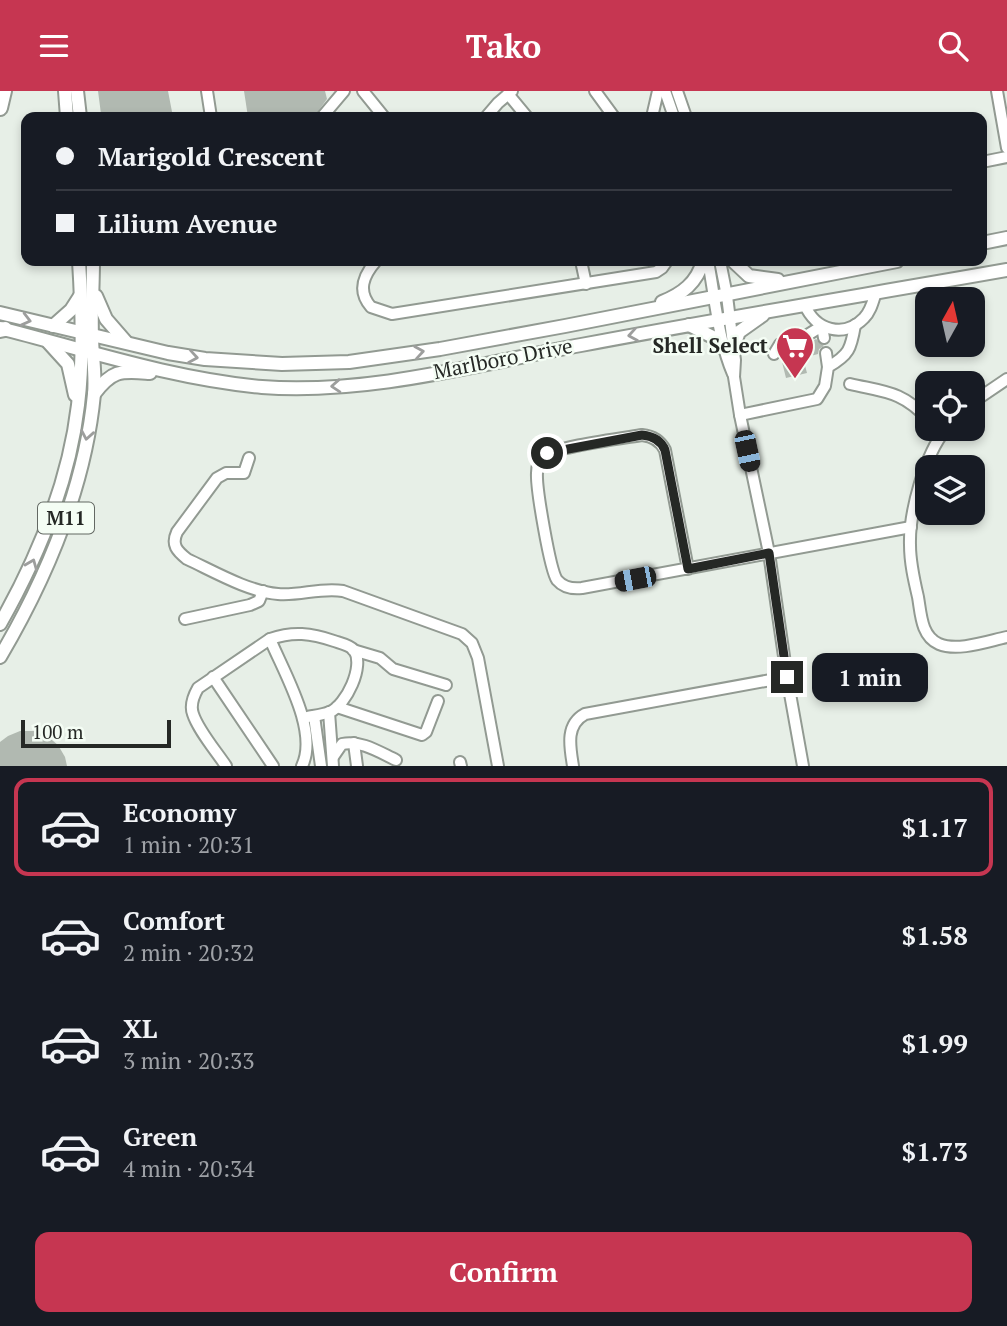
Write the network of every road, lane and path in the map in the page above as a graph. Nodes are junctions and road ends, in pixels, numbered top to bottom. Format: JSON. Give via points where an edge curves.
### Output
{"nodes":[{"id":1,"x":4,"y":91,"type":"edge"},
{"id":2,"x":65,"y":91,"type":"edge"},
{"id":3,"x":77,"y":91,"type":"edge"},
{"id":4,"x":207,"y":91,"type":"edge"},
{"id":5,"x":344,"y":91,"type":"edge"},
{"id":6,"x":363,"y":91,"type":"edge"},
{"id":7,"x":595,"y":91,"type":"edge"},
{"id":8,"x":658,"y":91,"type":"edge"},
{"id":9,"x":665,"y":91,"type":"edge"},
{"id":10,"x":677,"y":91,"type":"edge"},
{"id":11,"x":997,"y":91,"type":"edge"},
{"id":12,"x":510,"y":93,"type":"edge"},
{"id":13,"x":0,"y":108,"type":"edge"},
{"id":14,"x":67,"y":112,"type":"edge"},
{"id":15,"x":79,"y":112,"type":"edge"},
{"id":16,"x":210,"y":112,"type":"edge"},
{"id":17,"x":327,"y":112,"type":"edge"},
{"id":18,"x":380,"y":112,"type":"edge"},
{"id":19,"x":491,"y":112,"type":"edge"},
{"id":20,"x":523,"y":112,"type":"edge"},
{"id":21,"x":610,"y":112,"type":"edge"},
{"id":22,"x":653,"y":112,"type":"edge"},
{"id":23,"x":672,"y":112,"type":"edge"},
{"id":24,"x":685,"y":112,"type":"edge"},
{"id":25,"x":1007,"y":148,"type":"edge"},
{"id":26,"x":1007,"y":157,"type":"edge"},
{"id":27,"x":987,"y":161,"type":"edge"},
{"id":28,"x":1007,"y":238,"type":"edge"},
{"id":29,"x":987,"y":242,"type":"edge"},
{"id":30,"x":80,"y":266,"type":"edge"},
{"id":31,"x":92,"y":266,"type":"edge"},
{"id":32,"x":372,"y":266,"type":"edge"},
{"id":33,"x":582,"y":266,"type":"edge"},
{"id":34,"x":663,"y":266,"type":"edge"},
{"id":35,"x":703,"y":266,"type":"edge"},
{"id":36,"x":708,"y":266,"type":"edge"},
{"id":37,"x":720,"y":266,"type":"edge"},
{"id":38,"x":738,"y":266,"type":"edge"},
{"id":39,"x":871,"y":266,"type":"edge"},
{"id":40,"x":1007,"y":270,"type":"edge"},
{"id":41,"x":804,"y":279,"type":"junction"},
{"id":42,"x":586,"y":284,"type":"junction"},
{"id":43,"x":87,"y":289,"type":"junction"},
{"id":44,"x":876,"y":292,"type":"junction"},
{"id":45,"x":721,"y":297,"type":"junction"},
{"id":46,"x":805,"y":305,"type":"junction"},
{"id":47,"x":639,"y":311,"type":"junction"},
{"id":48,"x":769,"y":311,"type":"junction"},
{"id":49,"x":0,"y":313,"type":"edge"},
{"id":50,"x":724,"y":319,"type":"junction"},
{"id":51,"x":689,"y":325,"type":"junction"},
{"id":52,"x":855,"y":325,"type":"junction"},
{"id":53,"x":52,"y":326,"type":"junction"},
{"id":54,"x":2,"y":329,"type":"edge"},
{"id":55,"x":823,"y":332,"type":"junction"},
{"id":56,"x":86,"y":333,"type":"junction"},
{"id":57,"x":44,"y":339,"type":"junction"},
{"id":58,"x":126,"y":343,"type":"junction"},
{"id":59,"x":729,"y":349,"type":"junction"},
{"id":60,"x":87,"y":350,"type":"junction"},
{"id":61,"x":826,"y":353,"type":"dead end"},
{"id":62,"x":774,"y":354,"type":"dead end"},
{"id":63,"x":828,"y":367,"type":"junction"},
{"id":64,"x":172,"y":373,"type":"junction"},
{"id":65,"x":1007,"y":379,"type":"edge"},
{"id":66,"x":850,"y":384,"type":"dead end"},
{"id":67,"x":94,"y":394,"type":"junction"},
{"id":68,"x":985,"y":394,"type":"edge"},
{"id":69,"x":78,"y":406,"type":"junction"},
{"id":70,"x":915,"y":406,"type":"edge"},
{"id":71,"x":740,"y":415,"type":"junction"},
{"id":72,"x":936,"y":441,"type":"edge"},
{"id":73,"x":249,"y":458,"type":"dead end"},
{"id":74,"x":911,"y":527,"type":"junction"},
{"id":75,"x":769,"y":553,"type":"junction"},
{"id":76,"x":688,"y":569,"type":"junction"},
{"id":77,"x":263,"y":591,"type":"junction"},
{"id":78,"x":185,"y":619,"type":"dead end"},
{"id":79,"x":0,"y":624,"type":"edge"},
{"id":80,"x":1007,"y":637,"type":"edge"},
{"id":81,"x":270,"y":639,"type":"junction"},
{"id":82,"x":353,"y":650,"type":"junction"},
{"id":83,"x":0,"y":657,"type":"edge"},
{"id":84,"x":213,"y":677,"type":"junction"},
{"id":85,"x":787,"y":677,"type":"junction"},
{"id":86,"x":446,"y":685,"type":"dead end"},
{"id":87,"x":438,"y":701,"type":"dead end"},
{"id":88,"x":333,"y":710,"type":"junction"},
{"id":89,"x":308,"y":717,"type":"junction"},
{"id":90,"x":354,"y":743,"type":"junction"},
{"id":91,"x":396,"y":760,"type":"dead end"},
{"id":92,"x":333,"y":762,"type":"edge"},
{"id":93,"x":226,"y":766,"type":"edge"},
{"id":94,"x":273,"y":766,"type":"edge"},
{"id":95,"x":302,"y":766,"type":"edge"},
{"id":96,"x":321,"y":766,"type":"edge"},
{"id":97,"x":357,"y":766,"type":"edge"},
{"id":98,"x":498,"y":766,"type":"edge"},
{"id":99,"x":573,"y":766,"type":"edge"},
{"id":100,"x":803,"y":766,"type":"edge"}],
"edges":[{"from":1,"to":13,"type":"highway"},
{"from":2,"to":14,"type":"main road"},
{"from":3,"to":15,"type":"main road"},
{"from":4,"to":16,"type":"street"},
{"from":5,"to":17,"type":"street"},
{"from":6,"to":18,"type":"street"},
{"from":7,"to":21,"type":"street"},
{"from":8,"to":22,"type":"street"},
{"from":9,"to":23,"type":"street"},
{"from":10,"to":24,"type":"street"},
{"from":11,"to":25,"type":"street"},
{"from":12,"to":19,"type":"street"},
{"from":12,"to":20,"type":"street"},
{"from":26,"to":27,"type":"street"},
{"from":28,"to":29,"type":"main road"},
{"from":30,"to":43,"type":"main road","number":"M11"},
{"from":31,"to":43,"type":"main road","number":"M11"},
{"from":32,"to":42,"type":"street","via":[[362,289],[371,307],[384,313]]},
{"from":33,"to":42,"type":"street"},
{"from":34,"to":42,"type":"street","via":[[656,272]]},
{"from":35,"to":47,"type":"main road","via":[[681,293]]},
{"from":36,"to":45,"type":"street"},
{"from":37,"to":45,"type":"street"},
{"from":38,"to":41,"type":"main road","via":[[756,278]]},
{"from":39,"to":41,"type":"main road","name":"Marlboro Drive"},
{"from":40,"to":44,"type":"main road","name":"Marlboro Drive"},
{"from":41,"to":45,"type":"main road","name":"Marlboro Drive"},
{"from":43,"to":53,"type":"main road"},
{"from":43,"to":56,"type":"main road","number":"M11"},
{"from":43,"to":58,"type":"main road"},
{"from":44,"to":46,"type":"main road","name":"Marlboro Drive"},
{"from":44,"to":52,"type":"street","via":[[867,314]]},
{"from":45,"to":47,"type":"main road","name":"Marlboro Drive"},
{"from":45,"to":50,"type":"street"},
{"from":46,"to":48,"type":"main road","name":"Marlboro Drive"},
{"from":46,"to":55,"type":"street"},
{"from":58,"to":47,"type":"main road","name":"Marlboro Drive","one_way":true,"via":[[248,363],[338,363],[440,349]]},
{"from":48,"to":50,"type":"main road","name":"Marlboro Drive"},
{"from":48,"to":59,"type":"main road","via":[[739,332]]},
{"from":49,"to":53,"type":"main road","name":"Marlboro Drive","one_way":true},
{"from":50,"to":51,"type":"main road","name":"Marlboro Drive"},
{"from":50,"to":59,"type":"street"},
{"from":51,"to":59,"type":"main road"},
{"from":51,"to":64,"type":"main road","name":"Marlboro Drive","one_way":true,"via":[[345,385],[264,387]]},
{"from":52,"to":55,"type":"street"},
{"from":52,"to":63,"type":"street","via":[[849,351]]},
{"from":53,"to":56,"type":"main road","name":"Marlboro Drive"},
{"from":54,"to":57,"type":"main road","name":"Marlboro Drive"},
{"from":55,"to":62,"type":"street","via":[[778,346]]},
{"from":56,"to":58,"type":"main road","name":"Marlboro Drive"},
{"from":56,"to":60,"type":"main road","number":"M11"},
{"from":57,"to":60,"type":"main road","name":"Marlboro Drive"},
{"from":57,"to":69,"type":"main road","via":[[68,363]]},
{"from":59,"to":71,"type":"street"},
{"from":60,"to":64,"type":"main road","name":"Marlboro Drive"},
{"from":60,"to":67,"type":"main road","number":"M11"},
{"from":60,"to":69,"type":"main road","number":"M11"},
{"from":61,"to":63,"type":"street"},
{"from":63,"to":71,"type":"street","via":[[817,399]]},
{"from":64,"to":67,"type":"main road","via":[[118,372]]},
{"from":65,"to":68,"type":"street"},
{"from":66,"to":70,"type":"street","via":[[903,397]]},
{"from":67,"to":83,"type":"main road","number":"M11","one_way":true,"via":[[82,462],[61,534]]},
{"from":79,"to":69,"type":"main road","number":"M11","one_way":true,"via":[[26,578],[52,514]]},
{"from":71,"to":75,"type":"street"},
{"from":72,"to":74,"type":"street","via":[[924,469]]},
{"from":73,"to":77,"type":"street","via":[[244,473],[217,478],[174,539],[177,551],[187,559]]},
{"from":74,"to":75,"type":"street"},
{"from":74,"to":80,"type":"street","via":[[911,565],[928,635],[951,647]]},
{"from":75,"to":76,"type":"street"},
{"from":75,"to":85,"type":"street"},
{"from":76,"to":76,"type":"street","via":[[582,589],[562,584],[554,573],[537,480],[542,457],[555,450],[642,435],[660,441]]},
{"from":77,"to":78,"type":"street","via":[[259,601],[250,605]]},
{"from":77,"to":98,"type":"street","via":[[343,591],[462,634],[472,643],[480,666]]},
{"from":81,"to":82,"type":"street","via":[[306,633]]},
{"from":81,"to":84,"type":"street"},
{"from":81,"to":89,"type":"street"},
{"from":82,"to":86,"type":"street","via":[[380,658],[393,669]]},
{"from":82,"to":88,"type":"street","via":[[356,670],[347,693]]},
{"from":84,"to":93,"type":"street","via":[[195,693],[193,715]]},
{"from":84,"to":94,"type":"street"},
{"from":85,"to":99,"type":"street","via":[[585,714],[572,727]]},
{"from":85,"to":100,"type":"street"},
{"from":87,"to":88,"type":"street","via":[[422,734]]},
{"from":88,"to":89,"type":"street"},
{"from":88,"to":92,"type":"street"},
{"from":89,"to":95,"type":"street","via":[[308,747]]},
{"from":89,"to":96,"type":"street"},
{"from":90,"to":91,"type":"street"},
{"from":90,"to":92,"type":"street","via":[[342,744]]},
{"from":90,"to":97,"type":"street"}]}
